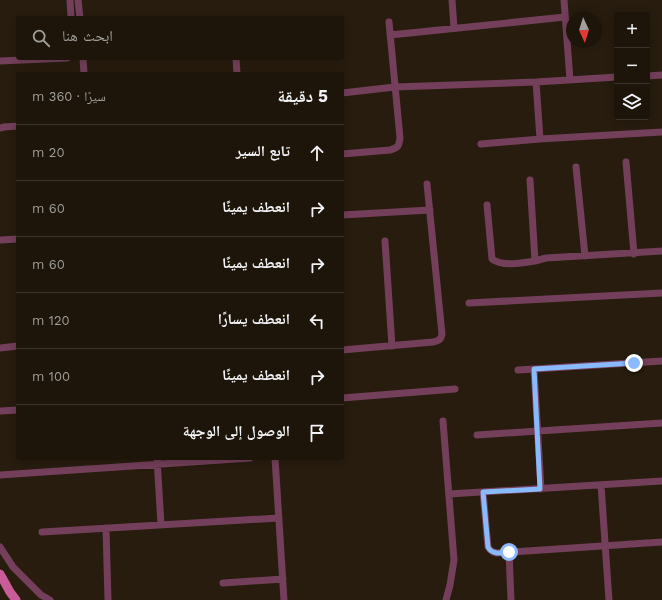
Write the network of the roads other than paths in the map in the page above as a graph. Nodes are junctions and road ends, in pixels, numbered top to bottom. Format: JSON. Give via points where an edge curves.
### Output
{"nodes":[{"id":1,"x":70,"y":0,"type":"edge"},
{"id":2,"x":78,"y":0,"type":"edge"},
{"id":3,"x":452,"y":0,"type":"edge"},
{"id":4,"x":564,"y":0,"type":"edge"},
{"id":5,"x":71,"y":16,"type":"edge"},
{"id":6,"x":80,"y":16,"type":"edge"},
{"id":7,"x":565,"y":17,"type":"junction"},
{"id":8,"x":389,"y":22,"type":"dead end"},
{"id":9,"x":454,"y":28,"type":"junction"},
{"id":10,"x":390,"y":35,"type":"junction"},
{"id":11,"x":22,"y":60,"type":"edge"},
{"id":12,"x":84,"y":60,"type":"edge"},
{"id":13,"x":236,"y":60,"type":"edge"},
{"id":14,"x":0,"y":61,"type":"edge"},
{"id":15,"x":84,"y":72,"type":"edge"},
{"id":16,"x":237,"y":72,"type":"edge"},
{"id":17,"x":662,"y":75,"type":"edge"},
{"id":18,"x":650,"y":76,"type":"edge"},
{"id":19,"x":614,"y":77,"type":"edge"},
{"id":20,"x":570,"y":80,"type":"junction"},
{"id":21,"x":536,"y":82,"type":"junction"},
{"id":22,"x":395,"y":87,"type":"junction"},
{"id":23,"x":344,"y":93,"type":"edge"},
{"id":24,"x":16,"y":126,"type":"edge"},
{"id":25,"x":0,"y":128,"type":"edge"},
{"id":26,"x":662,"y":132,"type":"edge"},
{"id":27,"x":540,"y":139,"type":"junction"},
{"id":28,"x":481,"y":144,"type":"dead end"},
{"id":29,"x":344,"y":154,"type":"edge"},
{"id":30,"x":626,"y":162,"type":"dead end"},
{"id":31,"x":576,"y":167,"type":"dead end"},
{"id":32,"x":530,"y":180,"type":"dead end"},
{"id":33,"x":427,"y":184,"type":"dead end"},
{"id":34,"x":487,"y":205,"type":"dead end"},
{"id":35,"x":430,"y":210,"type":"junction"},
{"id":36,"x":344,"y":215,"type":"edge"},
{"id":37,"x":16,"y":239,"type":"edge"},
{"id":38,"x":0,"y":240,"type":"edge"},
{"id":39,"x":384,"y":240,"type":"dead end"},
{"id":40,"x":662,"y":251,"type":"edge"},
{"id":41,"x":634,"y":254,"type":"junction"},
{"id":42,"x":585,"y":256,"type":"junction"},
{"id":43,"x":535,"y":261,"type":"junction"},
{"id":44,"x":662,"y":293,"type":"edge"},
{"id":45,"x":469,"y":303,"type":"dead end"},
{"id":46,"x":16,"y":346,"type":"edge"},
{"id":47,"x":392,"y":346,"type":"junction"},
{"id":48,"x":0,"y":348,"type":"edge"},
{"id":49,"x":344,"y":350,"type":"edge"},
{"id":50,"x":662,"y":361,"type":"edge"},
{"id":51,"x":534,"y":369,"type":"junction"},
{"id":52,"x":518,"y":370,"type":"dead end"},
{"id":53,"x":455,"y":389,"type":"dead end"},
{"id":54,"x":344,"y":398,"type":"edge"},
{"id":55,"x":16,"y":410,"type":"edge"},
{"id":56,"x":0,"y":411,"type":"edge"},
{"id":57,"x":443,"y":421,"type":"dead end"},
{"id":58,"x":662,"y":422,"type":"edge"},
{"id":59,"x":538,"y":430,"type":"junction"},
{"id":60,"x":477,"y":435,"type":"dead end"},
{"id":61,"x":188,"y":460,"type":"edge"},
{"id":62,"x":275,"y":460,"type":"edge"},
{"id":63,"x":157,"y":461,"type":"edge"},
{"id":64,"x":0,"y":475,"type":"edge"},
{"id":65,"x":662,"y":481,"type":"edge"},
{"id":66,"x":601,"y":485,"type":"junction"},
{"id":67,"x":540,"y":489,"type":"junction"},
{"id":68,"x":483,"y":492,"type":"junction"},
{"id":69,"x":449,"y":494,"type":"junction"},
{"id":70,"x":279,"y":518,"type":"junction"},
{"id":71,"x":161,"y":525,"type":"junction"},
{"id":72,"x":106,"y":528,"type":"junction"},
{"id":73,"x":42,"y":532,"type":"dead end"},
{"id":74,"x":662,"y":542,"type":"edge"},
{"id":75,"x":605,"y":546,"type":"junction"},
{"id":76,"x":0,"y":547,"type":"edge"},
{"id":77,"x":509,"y":552,"type":"junction"},
{"id":78,"x":0,"y":574,"type":"edge"},
{"id":79,"x":283,"y":579,"type":"junction"},
{"id":80,"x":223,"y":583,"type":"dead end"},
{"id":81,"x":16,"y":600,"type":"edge"},
{"id":82,"x":50,"y":600,"type":"edge"},
{"id":83,"x":108,"y":600,"type":"edge"},
{"id":84,"x":284,"y":600,"type":"edge"},
{"id":85,"x":446,"y":600,"type":"edge"},
{"id":86,"x":511,"y":600,"type":"edge"},
{"id":87,"x":609,"y":600,"type":"edge"}],
"edges":[{"from":1,"to":5,"type":"street"},
{"from":2,"to":6,"type":"street"},
{"from":3,"to":9,"type":"street"},
{"from":4,"to":7,"type":"street"},
{"from":7,"to":9,"type":"street"},
{"from":7,"to":20,"type":"street"},
{"from":8,"to":10,"type":"street"},
{"from":9,"to":10,"type":"street"},
{"from":10,"to":22,"type":"street"},
{"from":11,"to":14,"type":"street"},
{"from":12,"to":15,"type":"street"},
{"from":13,"to":16,"type":"street"},
{"from":17,"to":18,"type":"street"},
{"from":19,"to":20,"type":"street"},
{"from":20,"to":21,"type":"street"},
{"from":21,"to":22,"type":"street"},
{"from":21,"to":27,"type":"street"},
{"from":22,"to":23,"type":"street"},
{"from":22,"to":29,"type":"street","via":[[400,138],[398,147]]},
{"from":24,"to":25,"type":"street"},
{"from":26,"to":27,"type":"street"},
{"from":27,"to":28,"type":"street"},
{"from":30,"to":41,"type":"street"},
{"from":31,"to":42,"type":"street"},
{"from":32,"to":43,"type":"street"},
{"from":33,"to":35,"type":"street"},
{"from":34,"to":43,"type":"street","via":[[492,259],[500,263],[516,264]]},
{"from":35,"to":36,"type":"street"},
{"from":35,"to":47,"type":"street","via":[[442,337],[433,342]]},
{"from":37,"to":38,"type":"street"},
{"from":39,"to":47,"type":"street"},
{"from":40,"to":41,"type":"street"},
{"from":41,"to":42,"type":"street"},
{"from":42,"to":43,"type":"street"},
{"from":44,"to":45,"type":"street"},
{"from":46,"to":48,"type":"street"},
{"from":47,"to":49,"type":"street"},
{"from":50,"to":51,"type":"street"},
{"from":51,"to":52,"type":"street"},
{"from":51,"to":59,"type":"street"},
{"from":53,"to":54,"type":"street"},
{"from":55,"to":56,"type":"street"},
{"from":57,"to":69,"type":"street"},
{"from":58,"to":59,"type":"street"},
{"from":59,"to":60,"type":"street"},
{"from":59,"to":67,"type":"street"},
{"from":61,"to":63,"type":"street"},
{"from":62,"to":70,"type":"street"},
{"from":63,"to":64,"type":"street"},
{"from":63,"to":71,"type":"street"},
{"from":65,"to":66,"type":"street"},
{"from":66,"to":67,"type":"street"},
{"from":66,"to":75,"type":"street"},
{"from":67,"to":68,"type":"street"},
{"from":68,"to":69,"type":"street"},
{"from":68,"to":77,"type":"street","via":[[489,550]]},
{"from":69,"to":85,"type":"street","via":[[454,560]]},
{"from":70,"to":71,"type":"street"},
{"from":70,"to":79,"type":"street"},
{"from":71,"to":72,"type":"street"},
{"from":72,"to":73,"type":"street"},
{"from":72,"to":83,"type":"street"},
{"from":74,"to":75,"type":"street"},
{"from":75,"to":77,"type":"street"},
{"from":75,"to":87,"type":"street"},
{"from":76,"to":82,"type":"street","via":[[13,567],[41,595]]},
{"from":77,"to":86,"type":"street"},
{"from":78,"to":81,"type":"main road"},
{"from":79,"to":80,"type":"street"},
{"from":79,"to":84,"type":"street"}]}
